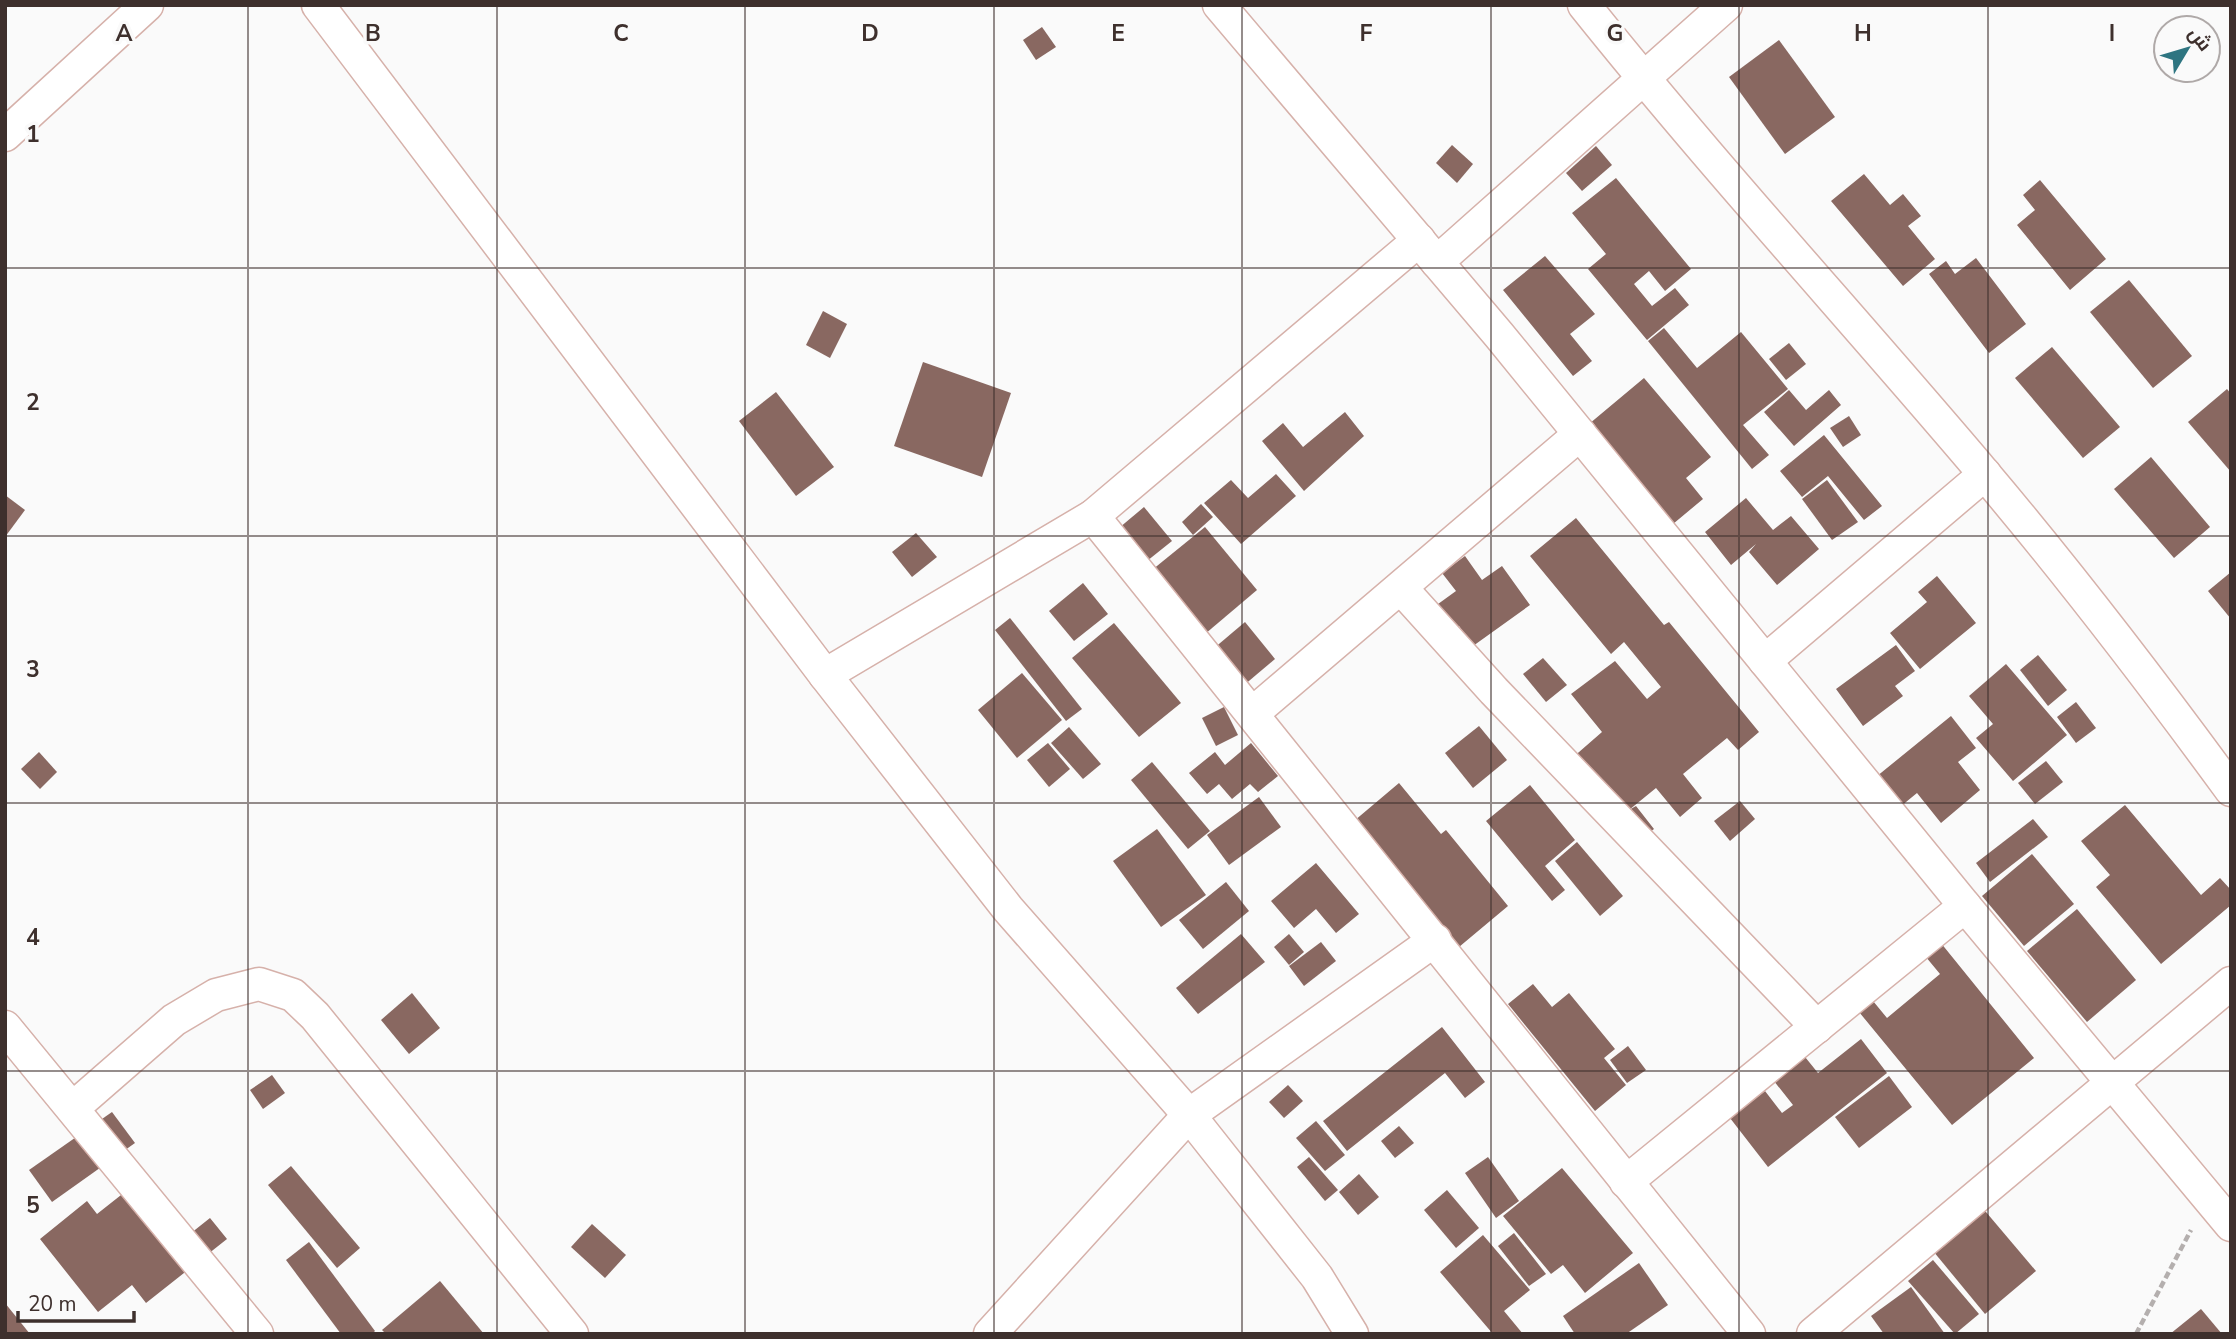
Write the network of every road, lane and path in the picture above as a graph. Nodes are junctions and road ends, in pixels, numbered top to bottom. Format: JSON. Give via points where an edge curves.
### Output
{"nodes":[{"id":1,"x":147,"y":5,"type":"edge"},
{"id":2,"x":318,"y":5,"type":"edge"},
{"id":3,"x":1219,"y":5,"type":"edge"},
{"id":4,"x":1584,"y":5,"type":"edge"},
{"id":5,"x":1726,"y":5,"type":"edge"},
{"id":6,"x":1642,"y":77,"type":"junction"},
{"id":7,"x":5,"y":135,"type":"edge"},
{"id":8,"x":1428,"y":251,"type":"junction"},
{"id":9,"x":1580,"y":434,"type":"junction"},
{"id":10,"x":1985,"y":474,"type":"junction"},
{"id":11,"x":1093,"y":516,"type":"junction"},
{"id":12,"x":1401,"y":588,"type":"junction"},
{"id":13,"x":1765,"y":661,"type":"junction"},
{"id":14,"x":825,"y":675,"type":"junction"},
{"id":15,"x":1253,"y":713,"type":"junction"},
{"id":16,"x":2231,"y":790,"type":"edge"},
{"id":17,"x":1965,"y":906,"type":"junction"},
{"id":18,"x":1435,"y":940,"type":"junction"},
{"id":19,"x":2231,"y":983,"type":"edge"},
{"id":20,"x":5,"y":1027,"type":"edge"},
{"id":21,"x":1817,"y":1027,"type":"junction"},
{"id":22,"x":2115,"y":1083,"type":"junction"},
{"id":23,"x":73,"y":1108,"type":"junction"},
{"id":24,"x":1189,"y":1115,"type":"junction"},
{"id":25,"x":1626,"y":1182,"type":"junction"},
{"id":26,"x":2208,"y":1199,"type":"junction"},
{"id":27,"x":2231,"y":1225,"type":"edge"},
{"id":28,"x":257,"y":1334,"type":"edge"},
{"id":29,"x":572,"y":1334,"type":"edge"},
{"id":30,"x":990,"y":1334,"type":"edge"},
{"id":31,"x":1352,"y":1334,"type":"edge"},
{"id":32,"x":1749,"y":1334,"type":"edge"},
{"id":33,"x":1813,"y":1334,"type":"edge"},
{"id":34,"x":2136,"y":1334,"type":"edge"}],
"edges":[{"from":1,"to":7,"type":"street"},
{"from":2,"to":14,"type":"street"},
{"from":3,"to":8,"type":"street"},
{"from":4,"to":6,"type":"street"},
{"from":5,"to":6,"type":"street"},
{"from":6,"to":8,"type":"street"},
{"from":6,"to":10,"type":"street"},
{"from":8,"to":9,"type":"street"},
{"from":8,"to":11,"type":"street"},
{"from":9,"to":12,"type":"street"},
{"from":9,"to":13,"type":"street"},
{"from":10,"to":13,"type":"street"},
{"from":10,"to":16,"type":"street","via":[[2148,677]]},
{"from":11,"to":14,"type":"street"},
{"from":11,"to":15,"type":"street"},
{"from":12,"to":15,"type":"street"},
{"from":12,"to":21,"type":"street"},
{"from":13,"to":17,"type":"street"},
{"from":14,"to":24,"type":"street","via":[[1008,909]]},
{"from":15,"to":18,"type":"street"},
{"from":17,"to":21,"type":"street"},
{"from":17,"to":22,"type":"street"},
{"from":18,"to":24,"type":"street"},
{"from":18,"to":25,"type":"street"},
{"from":19,"to":22,"type":"street"},
{"from":20,"to":23,"type":"street"},
{"from":21,"to":25,"type":"street"},
{"from":22,"to":26,"type":"street"},
{"from":22,"to":33,"type":"street"},
{"from":23,"to":28,"type":"street"},
{"from":23,"to":29,"type":"street","via":[[174,1020],[216,995],[259,984],[293,995],[315,1016]]},
{"from":24,"to":30,"type":"street"},
{"from":24,"to":31,"type":"street","via":[[1317,1277]]},
{"from":25,"to":32,"type":"street"},
{"from":26,"to":27,"type":"street"},
{"from":26,"to":34,"type":"path"}]}
